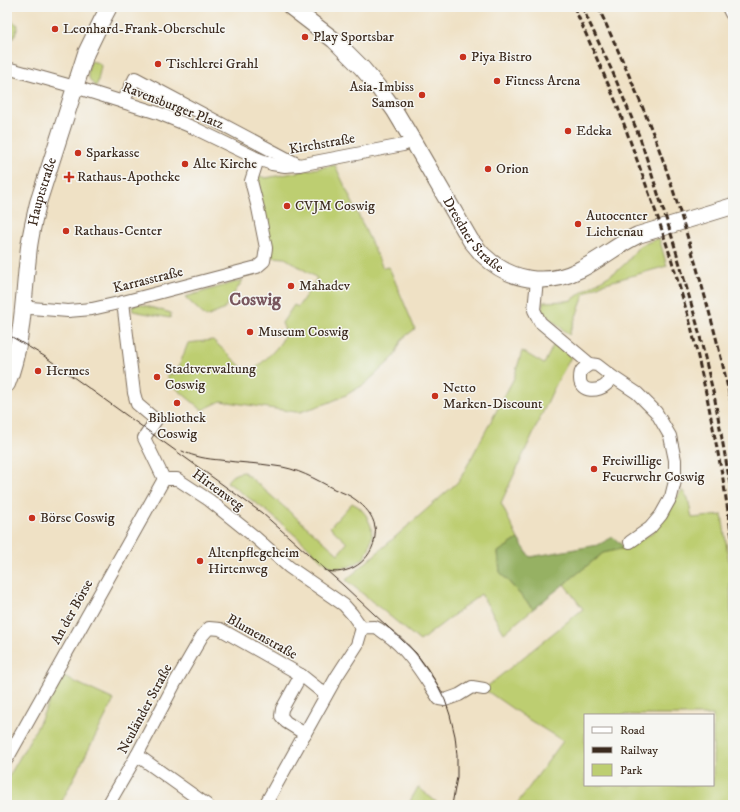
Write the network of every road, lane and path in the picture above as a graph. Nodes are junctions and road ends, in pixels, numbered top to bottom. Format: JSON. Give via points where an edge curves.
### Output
{"nodes":[{"id":1,"x":109,"y":7,"type":"edge"},
{"id":2,"x":291,"y":7,"type":"edge"},
{"id":3,"x":730,"y":7,"type":"edge"},
{"id":4,"x":733,"y":13,"type":"edge"},
{"id":5,"x":7,"y":68,"type":"edge"},
{"id":6,"x":75,"y":87,"type":"junction"},
{"id":7,"x":124,"y":102,"type":"junction"},
{"id":8,"x":413,"y":140,"type":"junction"},
{"id":9,"x":258,"y":158,"type":"junction"},
{"id":10,"x":299,"y":165,"type":"junction"},
{"id":11,"x":733,"y":206,"type":"edge"},
{"id":12,"x":538,"y":280,"type":"junction"},
{"id":13,"x":122,"y":302,"type":"junction"},
{"id":14,"x":23,"y":306,"type":"junction"},
{"id":15,"x":12,"y":347,"type":"edge"},
{"id":16,"x":590,"y":364,"type":"junction"},
{"id":17,"x":610,"y":375,"type":"junction"},
{"id":18,"x":7,"y":384,"type":"edge"},
{"id":19,"x":164,"y":479,"type":"junction"},
{"id":20,"x":630,"y":542,"type":"dead end"},
{"id":21,"x":208,"y":628,"type":"joint"},
{"id":22,"x":362,"y":628,"type":"junction"},
{"id":23,"x":301,"y":675,"type":"junction"},
{"id":24,"x":484,"y":688,"type":"dead end"},
{"id":25,"x":326,"y":695,"type":"junction"},
{"id":26,"x":305,"y":734,"type":"junction"},
{"id":27,"x":137,"y":755,"type":"junction"},
{"id":28,"x":7,"y":759,"type":"edge"},
{"id":29,"x":108,"y":805,"type":"edge"},
{"id":30,"x":207,"y":805,"type":"edge"},
{"id":31,"x":265,"y":805,"type":"edge"}],
"edges":[{"from":1,"to":6,"type":"main road","name":"Hauptstraße","via":[[86,53]]},
{"from":2,"to":8,"type":"main road","name":"Dresdner Straße","via":[[334,40],[362,68],[395,111]]},
{"from":3,"to":4,"type":"main road"},
{"from":5,"to":6,"type":"street","name":"Ravensburger Platz"},
{"from":6,"to":7,"type":"street","name":"Ravensburger Platz"},
{"from":6,"to":14,"type":"main road","name":"Hauptstraße","via":[[38,203],[29,248]]},
{"from":7,"to":9,"type":"street","name":"Ravensburger Platz","via":[[180,122]]},
{"from":7,"to":10,"type":"street","via":[[135,78]]},
{"from":8,"to":10,"type":"street","name":"Kirchstraße","via":[[403,145]]},
{"from":8,"to":12,"type":"main road","name":"Dresdner Straße","via":[[471,241],[483,255],[505,271],[525,279]]},
{"from":9,"to":10,"type":"street","name":"Kirchstraße","via":[[272,164]]},
{"from":9,"to":13,"type":"street","name":"Karrasstraße","via":[[251,181],[266,248],[264,261],[257,268]]},
{"from":11,"to":12,"type":"main road","name":"Dresdner Straße","via":[[626,241],[564,277]]},
{"from":12,"to":16,"type":"street","via":[[534,310],[540,322]]},
{"from":13,"to":14,"type":"street","name":"Karrasstraße","via":[[68,311]]},
{"from":13,"to":19,"type":"street","via":[[137,404],[156,420],[144,438]]},
{"from":14,"to":15,"type":"main road","name":"Hauptstraße"},
{"from":15,"to":18,"type":"main road","name":"Hauptstraße","via":[[11,375]]},
{"from":16,"to":17,"type":"street","via":[[596,365]]},
{"from":16,"to":17,"type":"street","via":[[582,370],[580,376],[580,383],[584,388],[595,390],[604,386],[608,383]]},
{"from":17,"to":20,"type":"street","via":[[637,392],[656,412],[670,436],[675,460],[675,481],[671,498],[650,528]]},
{"from":19,"to":22,"type":"street","name":"Hirtenweg","via":[[177,479],[209,500],[289,567],[344,605]]},
{"from":19,"to":28,"type":"street","name":"An der Börse"},
{"from":21,"to":23,"type":"street","name":"Blumenstraße","via":[[220,629]]},
{"from":21,"to":27,"type":"street","name":"Neuländer Straße"},
{"from":22,"to":24,"type":"street","via":[[376,627],[392,638],[414,661],[439,698],[445,700],[472,687]]},
{"from":22,"to":25,"type":"street","via":[[357,645]]},
{"from":23,"to":25,"type":"street","name":"Blumenstraße"},
{"from":23,"to":26,"type":"street","name":"Blumenstraße","via":[[282,708],[281,716]]},
{"from":25,"to":26,"type":"street"},
{"from":26,"to":31,"type":"street"},
{"from":27,"to":29,"type":"street","name":"Neuländer Straße"},
{"from":27,"to":30,"type":"street"}]}
